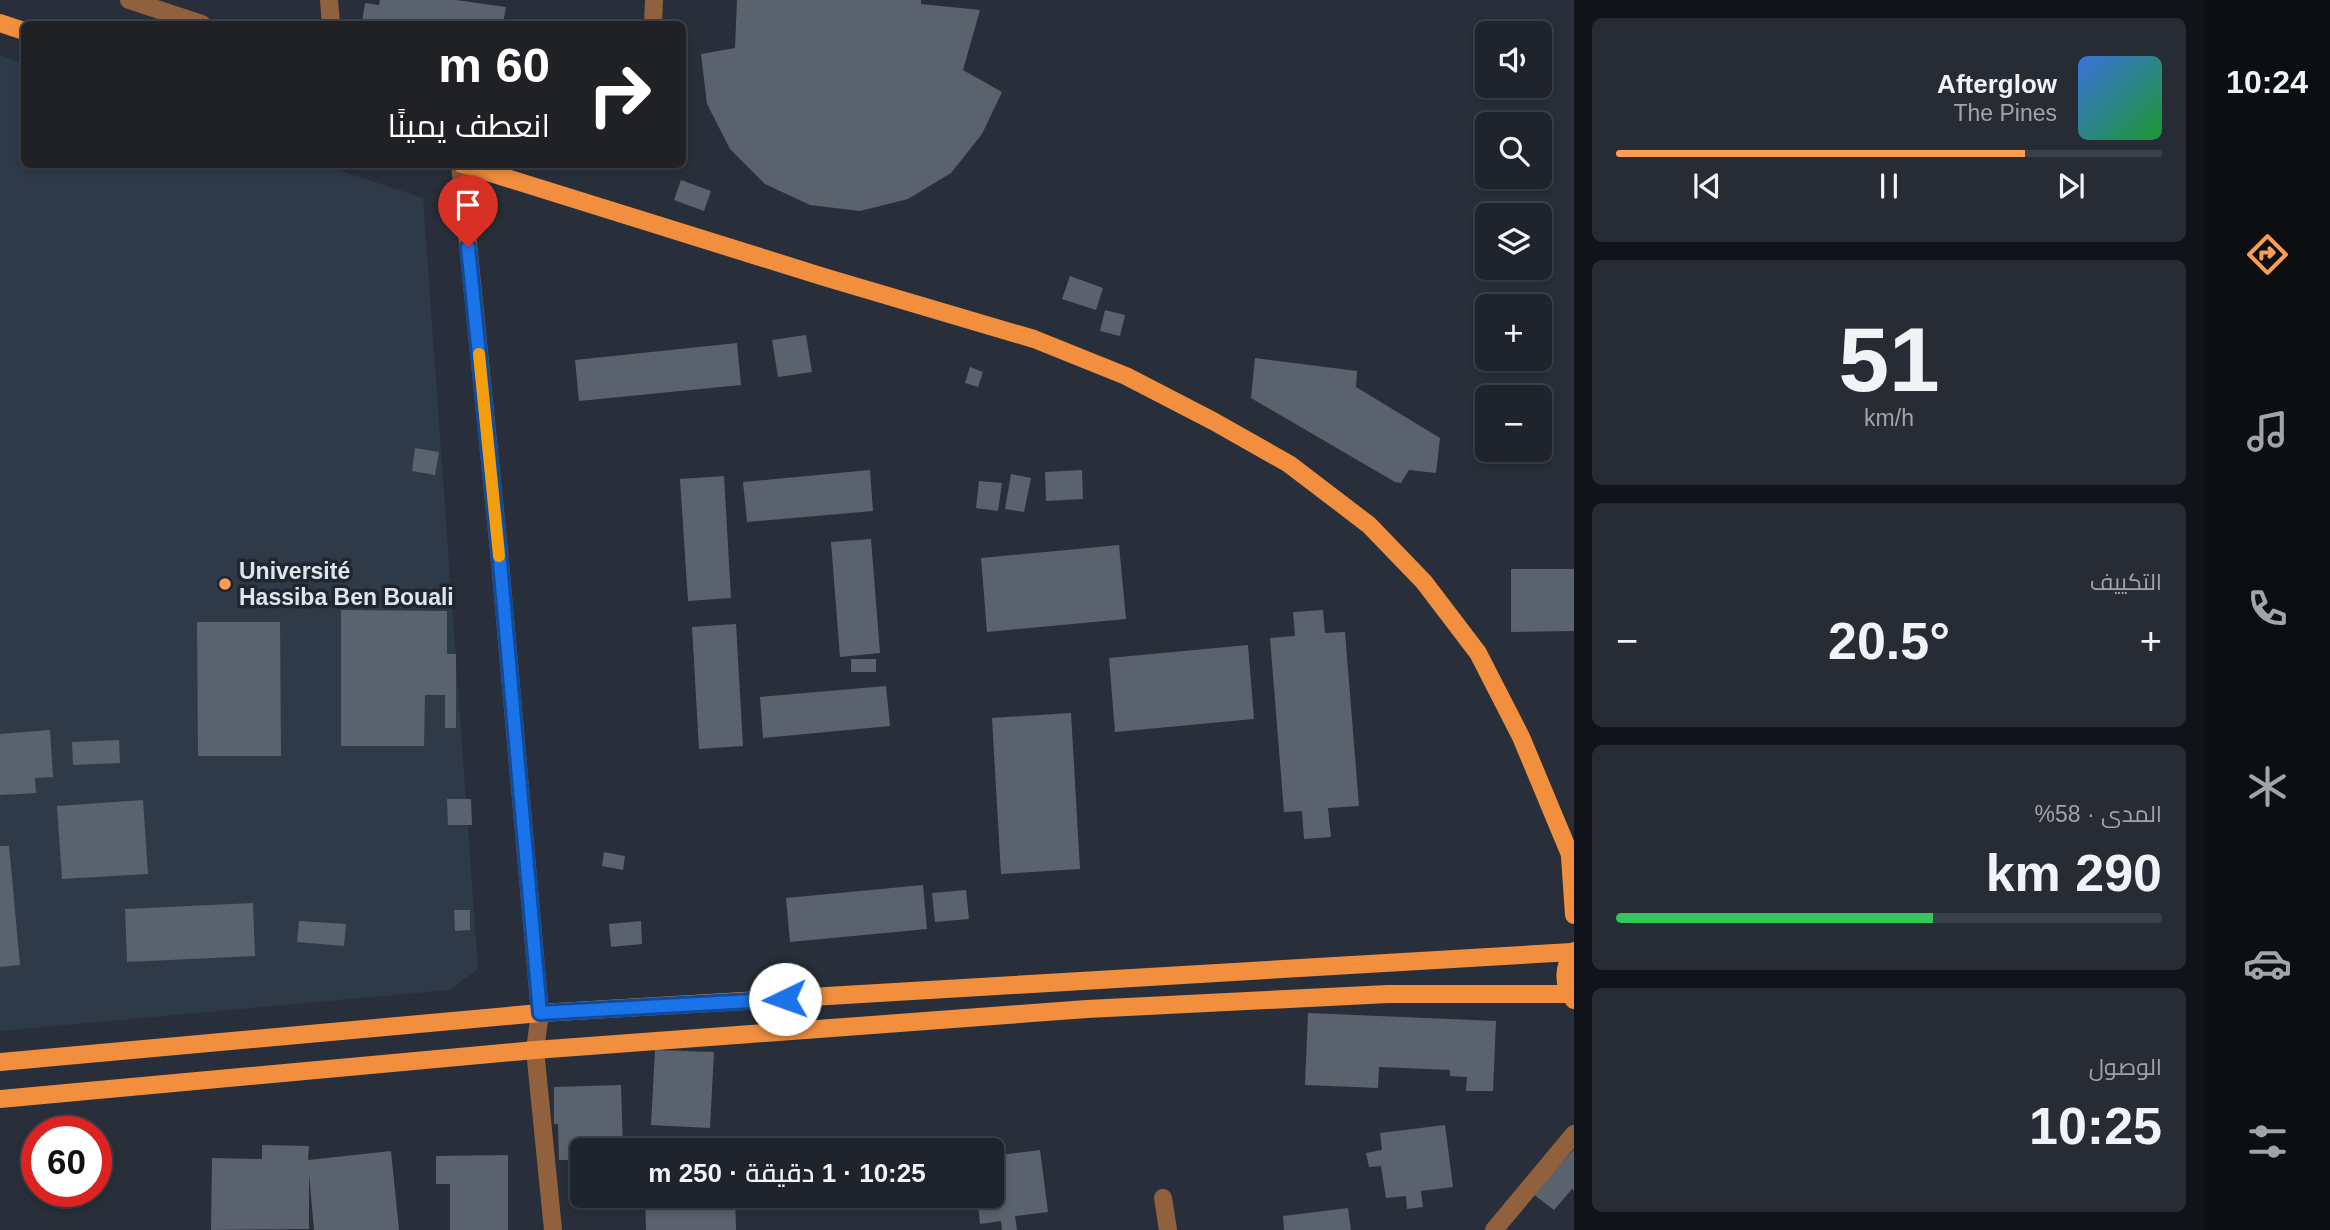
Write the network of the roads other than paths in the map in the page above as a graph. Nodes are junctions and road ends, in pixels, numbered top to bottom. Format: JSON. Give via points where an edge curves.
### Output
{"nodes":[{"id":1,"x":129,"y":0,"type":"edge"},
{"id":2,"x":329,"y":0,"type":"edge"},
{"id":3,"x":654,"y":0,"type":"edge"},
{"id":4,"x":193,"y":21,"type":"edge"},
{"id":5,"x":331,"y":21,"type":"edge"},
{"id":6,"x":653,"y":21,"type":"edge"},
{"id":7,"x":0,"y":23,"type":"edge"},
{"id":8,"x":21,"y":30,"type":"edge"},
{"id":9,"x":461,"y":168,"type":"edge"},
{"id":10,"x":474,"y":168,"type":"edge"},
{"id":11,"x":1572,"y":861,"type":"edge"},
{"id":12,"x":1574,"y":915,"type":"edge"},
{"id":13,"x":1573,"y":951,"type":"edge"},
{"id":14,"x":1572,"y":997,"type":"edge"},
{"id":15,"x":540,"y":1013,"type":"junction"},
{"id":16,"x":536,"y":1050,"type":"junction"},
{"id":17,"x":0,"y":1062,"type":"edge"},
{"id":18,"x":0,"y":1099,"type":"edge"},
{"id":19,"x":1574,"y":1135,"type":"edge"},
{"id":20,"x":1163,"y":1198,"type":"dead end"},
{"id":21,"x":552,"y":1230,"type":"edge"},
{"id":22,"x":1168,"y":1230,"type":"edge"},
{"id":23,"x":1494,"y":1230,"type":"edge"}],
"edges":[{"from":1,"to":4,"type":"street"},
{"from":2,"to":5,"type":"street"},
{"from":3,"to":6,"type":"street"},
{"from":7,"to":8,"type":"main road"},
{"from":9,"to":15,"type":"street"},
{"from":10,"to":11,"type":"main road","via":[[1034,339],[1126,376],[1289,464],[1369,525],[1424,582],[1478,653],[1521,737]]},
{"from":11,"to":12,"type":"main road"},
{"from":13,"to":14,"type":"main road","via":[[1565,973]]},
{"from":13,"to":15,"type":"main road"},
{"from":14,"to":16,"type":"main road","via":[[1388,995],[1087,1009]]},
{"from":15,"to":16,"type":"street"},
{"from":15,"to":17,"type":"main road"},
{"from":16,"to":18,"type":"main road"},
{"from":16,"to":21,"type":"street"},
{"from":19,"to":23,"type":"street"},
{"from":20,"to":22,"type":"street"}]}
